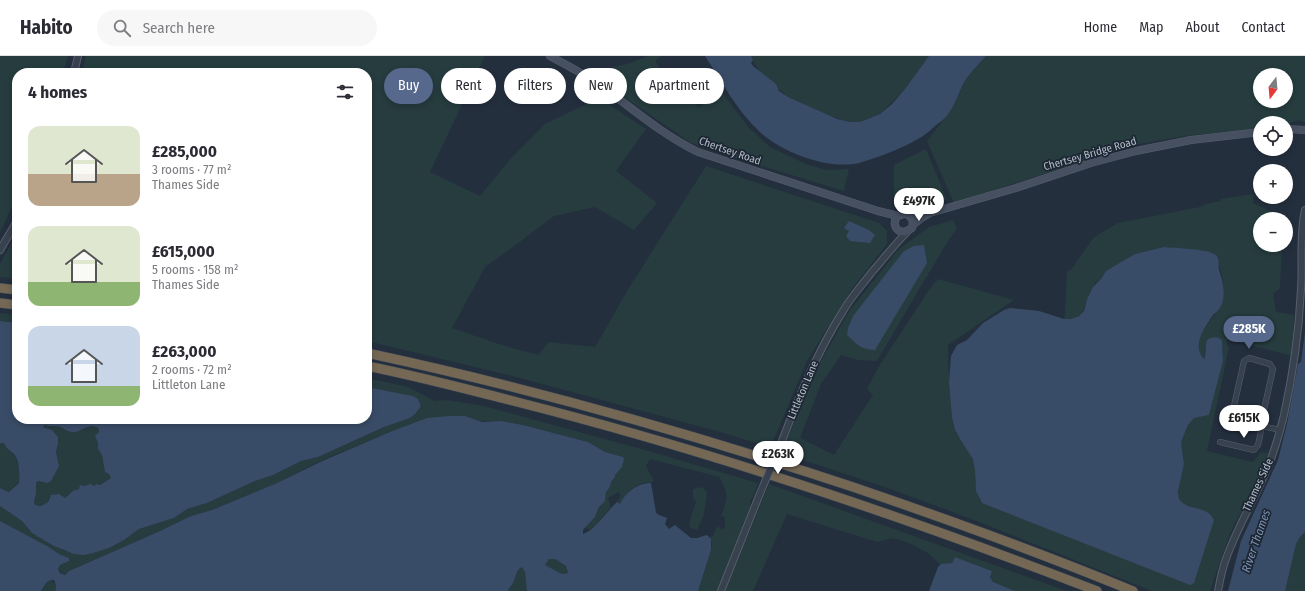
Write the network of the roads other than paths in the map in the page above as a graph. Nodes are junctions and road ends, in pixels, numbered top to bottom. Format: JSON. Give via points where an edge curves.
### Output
{"nodes":[{"id":1,"x":78,"y":56,"type":"edge"},
{"id":2,"x":550,"y":56,"type":"edge"},
{"id":3,"x":75,"y":68,"type":"edge"},
{"id":4,"x":1293,"y":129,"type":"edge"},
{"id":5,"x":1305,"y":130,"type":"edge"},
{"id":6,"x":1253,"y":133,"type":"edge"},
{"id":7,"x":1305,"y":210,"type":"edge"},
{"id":8,"x":930,"y":213,"type":"junction"},
{"id":9,"x":907,"y":214,"type":"junction"},
{"id":10,"x":896,"y":222,"type":"junction"},
{"id":11,"x":913,"y":225,"type":"junction"},
{"id":12,"x":12,"y":230,"type":"edge"},
{"id":13,"x":908,"y":231,"type":"junction"},
{"id":14,"x":892,"y":247,"type":"junction"},
{"id":15,"x":0,"y":250,"type":"edge"},
{"id":16,"x":0,"y":288,"type":"edge"},
{"id":17,"x":12,"y":289,"type":"edge"},
{"id":18,"x":0,"y":303,"type":"edge"},
{"id":19,"x":12,"y":304,"type":"edge"},
{"id":20,"x":372,"y":354,"type":"edge"},
{"id":21,"x":372,"y":367,"type":"edge"},
{"id":22,"x":1262,"y":419,"type":"junction"},
{"id":23,"x":1262,"y":426,"type":"junction"},
{"id":24,"x":1280,"y":430,"type":"junction"},
{"id":25,"x":1220,"y":442,"type":"dead end"},
{"id":26,"x":721,"y":591,"type":"edge"},
{"id":27,"x":1097,"y":591,"type":"edge"},
{"id":28,"x":1133,"y":591,"type":"edge"},
{"id":29,"x":1218,"y":591,"type":"edge"}],
"edges":[{"from":1,"to":3,"type":"street"},
{"from":2,"to":10,"type":"main road","name":"Chertsey Road","via":[[595,82],[654,126],[698,152],[878,211]]},
{"from":4,"to":5,"type":"main road"},
{"from":6,"to":8,"type":"main road","name":"Chertsey Bridge Road","via":[[1191,140],[1136,151]]},
{"from":7,"to":24,"type":"street","name":"Thames Side","via":[[1299,320],[1291,379]]},
{"from":8,"to":9,"type":"main road","name":"Chertsey Bridge Road"},
{"from":8,"to":11,"type":"main road","name":"Chertsey Bridge Road"},
{"from":9,"to":10,"type":"main road"},
{"from":9,"to":11,"type":"main road"},
{"from":10,"to":13,"type":"main road","via":[[902,232]]},
{"from":10,"to":14,"type":"street","via":[[897,236]]},
{"from":11,"to":13,"type":"main road"},
{"from":12,"to":15,"type":"street"},
{"from":13,"to":14,"type":"street","name":"Littleton Lane"},
{"from":14,"to":26,"type":"street","name":"Littleton Lane","bridge":true,"via":[[829,333],[803,386]]},
{"from":16,"to":17,"type":"highway"},
{"from":18,"to":19,"type":"highway"},
{"from":20,"to":28,"type":"highway","via":[[536,393],[760,456],[962,525]]},
{"from":21,"to":27,"type":"highway","via":[[581,418],[732,462],[912,521]]},
{"from":22,"to":22,"type":"street","via":[[1273,369],[1270,364],[1249,358],[1244,361],[1235,411]]},
{"from":22,"to":23,"type":"street"},
{"from":23,"to":24,"type":"street"},
{"from":23,"to":25,"type":"street","via":[[1258,445],[1254,450]]},
{"from":24,"to":29,"type":"street","name":"Thames Side","via":[[1267,470],[1226,559]]}]}
